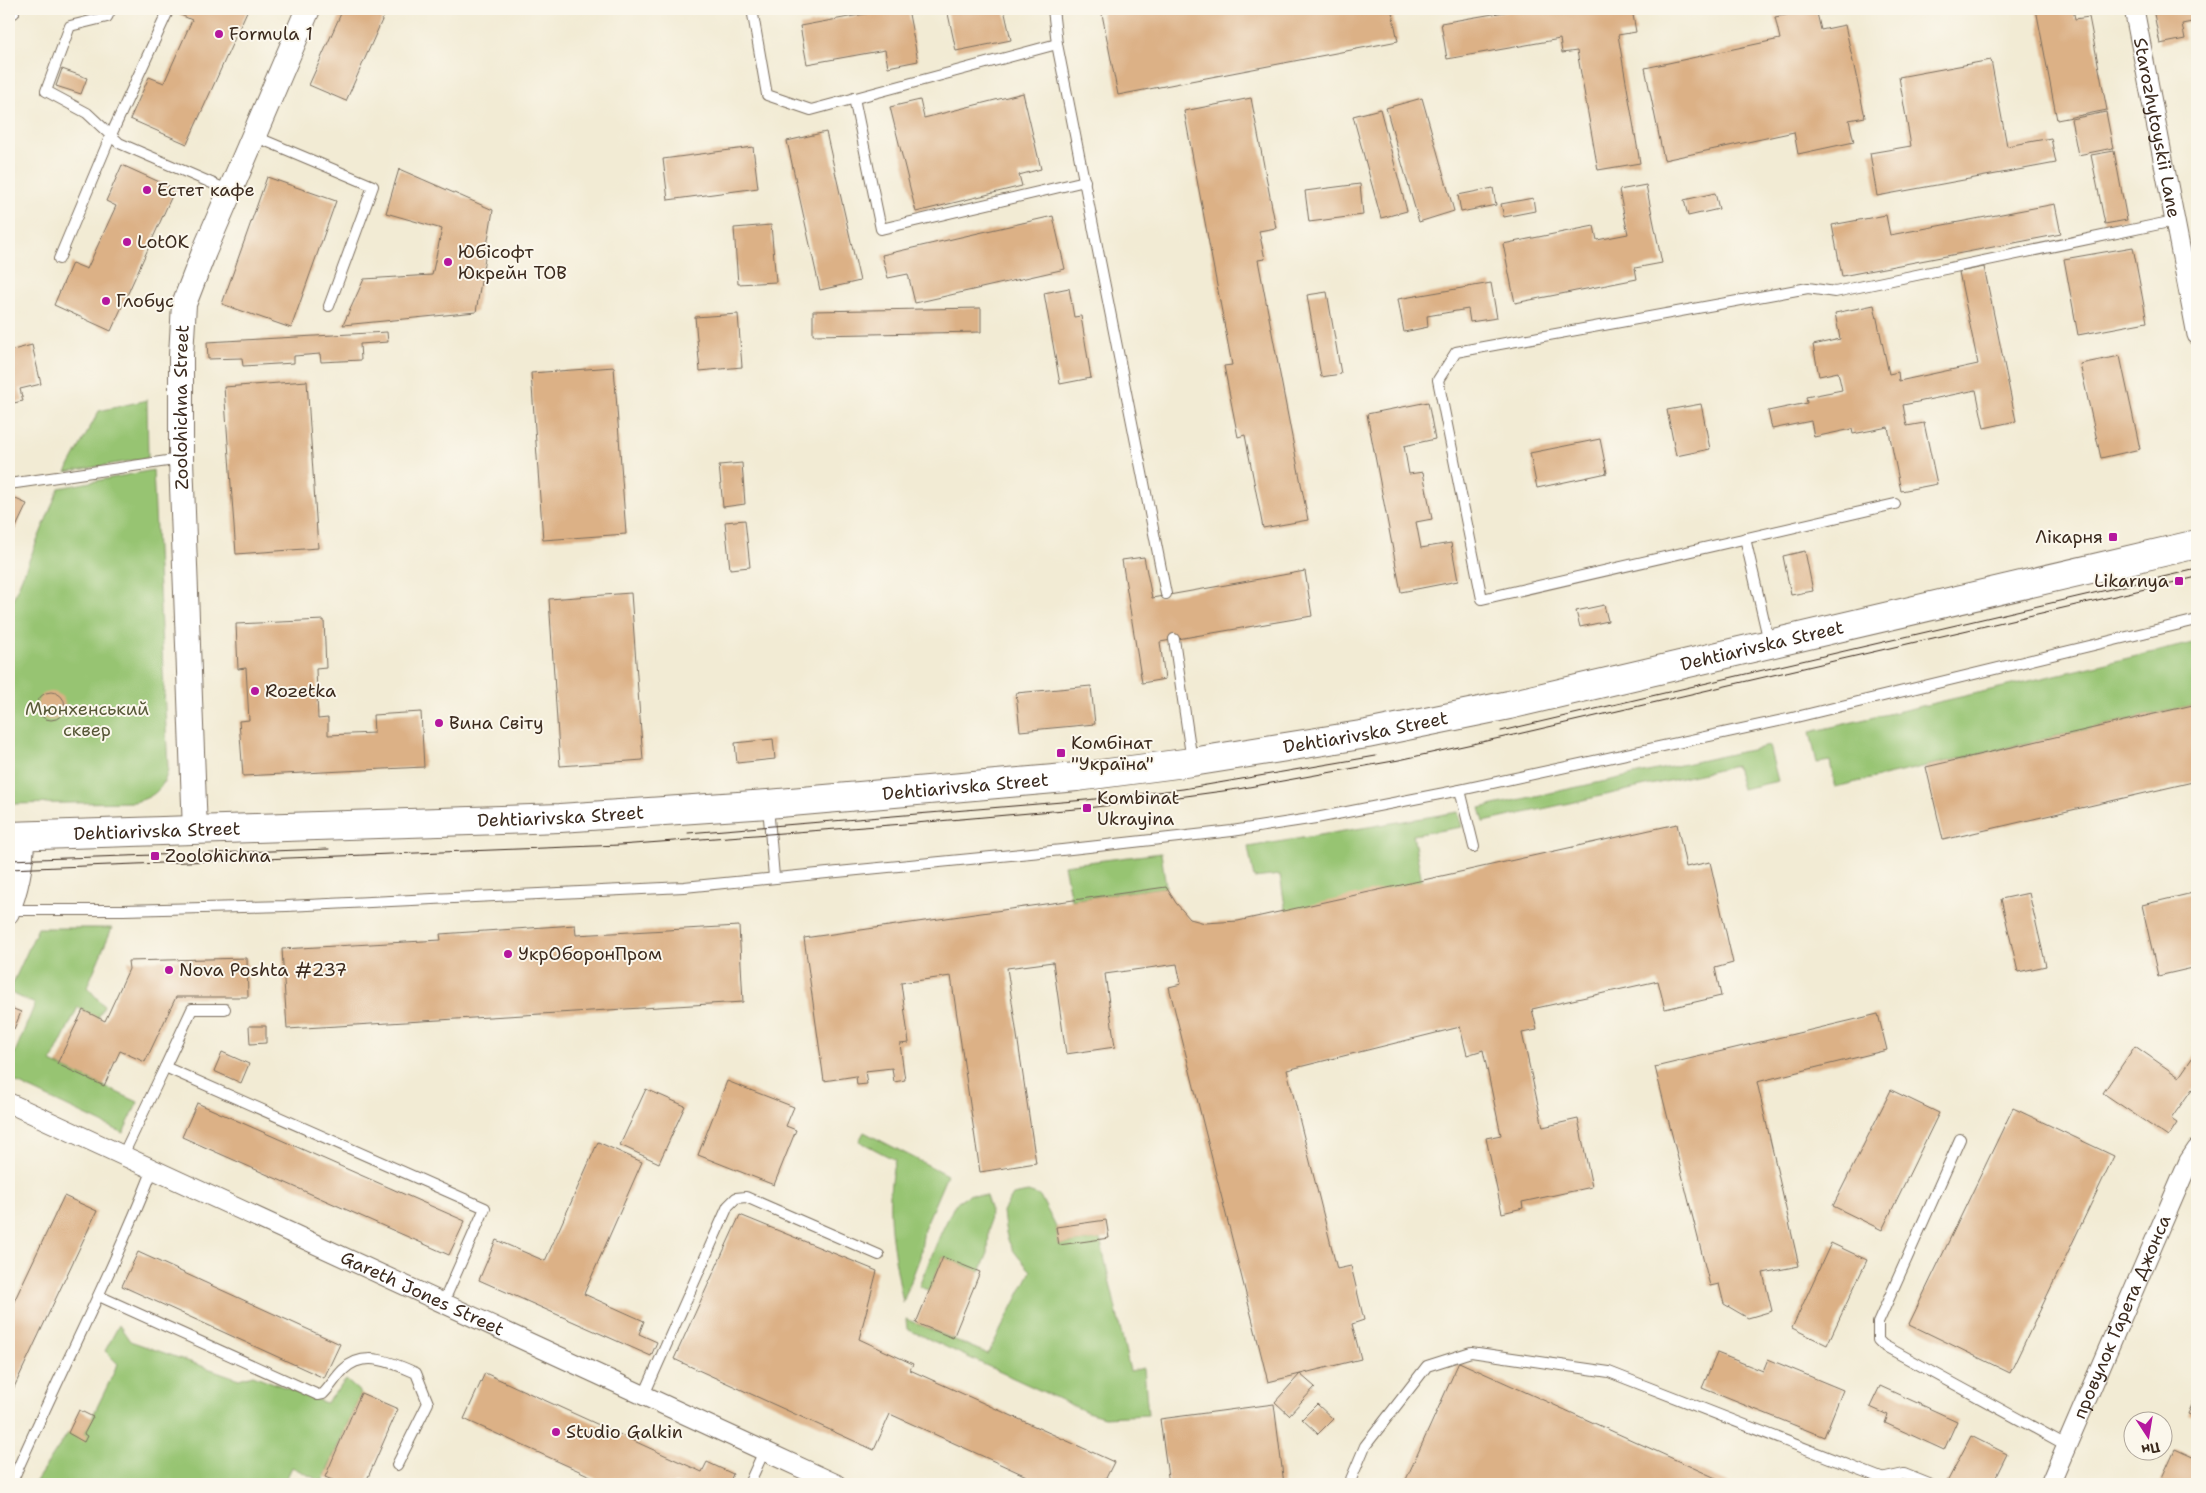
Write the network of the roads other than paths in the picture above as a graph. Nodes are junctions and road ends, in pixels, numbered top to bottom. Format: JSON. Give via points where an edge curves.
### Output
{"nodes":[{"id":1,"x":111,"y":9,"type":"edge"},
{"id":2,"x":169,"y":9,"type":"edge"},
{"id":3,"x":308,"y":9,"type":"edge"},
{"id":4,"x":752,"y":9,"type":"edge"},
{"id":5,"x":1053,"y":9,"type":"edge"},
{"id":6,"x":2134,"y":9,"type":"edge"},
{"id":7,"x":1056,"y":44,"type":"junction"},
{"id":8,"x":854,"y":98,"type":"junction"},
{"id":9,"x":111,"y":135,"type":"junction"},
{"id":10,"x":254,"y":136,"type":"junction"},
{"id":11,"x":1085,"y":181,"type":"junction"},
{"id":12,"x":230,"y":191,"type":"junction"},
{"id":13,"x":2174,"y":221,"type":"junction"},
{"id":14,"x":59,"y":259,"type":"dead end"},
{"id":15,"x":329,"y":306,"type":"dead end"},
{"id":16,"x":2197,"y":335,"type":"edge"},
{"id":17,"x":181,"y":459,"type":"junction"},
{"id":18,"x":9,"y":484,"type":"edge"},
{"id":19,"x":1895,"y":504,"type":"dead end"},
{"id":20,"x":1745,"y":538,"type":"junction"},
{"id":21,"x":2197,"y":544,"type":"edge"},
{"id":22,"x":1166,"y":594,"type":"dead end"},
{"id":23,"x":2197,"y":620,"type":"edge"},
{"id":24,"x":1174,"y":639,"type":"dead end"},
{"id":25,"x":1770,"y":646,"type":"junction"},
{"id":26,"x":1192,"y":762,"type":"junction"},
{"id":27,"x":1460,"y":790,"type":"junction"},
{"id":28,"x":768,"y":804,"type":"junction"},
{"id":29,"x":195,"y":831,"type":"junction"},
{"id":30,"x":17,"y":836,"type":"edge"},
{"id":31,"x":1474,"y":847,"type":"dead end"},
{"id":32,"x":774,"y":877,"type":"junction"},
{"id":33,"x":10,"y":912,"type":"edge"},
{"id":34,"x":225,"y":1009,"type":"dead end"},
{"id":35,"x":165,"y":1067,"type":"junction"},
{"id":36,"x":9,"y":1103,"type":"edge"},
{"id":37,"x":1960,"y":1139,"type":"dead end"},
{"id":38,"x":2197,"y":1149,"type":"edge"},
{"id":39,"x":123,"y":1155,"type":"junction"},
{"id":40,"x":153,"y":1169,"type":"junction"},
{"id":41,"x":879,"y":1255,"type":"dead end"},
{"id":42,"x":99,"y":1296,"type":"junction"},
{"id":43,"x":443,"y":1303,"type":"junction"},
{"id":44,"x":644,"y":1395,"type":"junction"},
{"id":45,"x":2066,"y":1445,"type":"junction"},
{"id":46,"x":764,"y":1451,"type":"junction"},
{"id":47,"x":397,"y":1465,"type":"dead end"},
{"id":48,"x":1882,"y":1481,"type":"edge"},
{"id":49,"x":11,"y":1484,"type":"edge"},
{"id":50,"x":749,"y":1484,"type":"edge"},
{"id":51,"x":836,"y":1484,"type":"edge"},
{"id":52,"x":1349,"y":1484,"type":"edge"},
{"id":53,"x":1892,"y":1484,"type":"edge"},
{"id":54,"x":1929,"y":1484,"type":"edge"},
{"id":55,"x":2050,"y":1484,"type":"edge"}],
"edges":[{"from":1,"to":9,"type":"lane","via":[[107,17],[70,26],[46,91],[87,113]]},
{"from":2,"to":9,"type":"lane"},
{"from":3,"to":10,"type":"street","name":"Zoolohichna Street"},
{"from":4,"to":8,"type":"lane","via":[[767,95],[811,110]]},
{"from":5,"to":7,"type":"lane"},
{"from":6,"to":13,"type":"street","name":"Starozhytoyskii Lane"},
{"from":7,"to":8,"type":"lane"},
{"from":7,"to":11,"type":"lane"},
{"from":8,"to":11,"type":"lane","via":[[881,229]]},
{"from":9,"to":12,"type":"lane","via":[[120,143]]},
{"from":9,"to":14,"type":"lane"},
{"from":10,"to":12,"type":"street","name":"Zoolohichna Street"},
{"from":10,"to":15,"type":"lane","via":[[373,186]]},
{"from":11,"to":22,"type":"lane"},
{"from":12,"to":17,"type":"street","name":"Zoolohichna Street","via":[[184,304]]},
{"from":13,"to":16,"type":"street","name":"Starozhytoyskii Lane"},
{"from":13,"to":20,"type":"lane","via":[[1835,292],[1808,288],[1456,352],[1438,380],[1482,599]]},
{"from":17,"to":18,"type":"lane"},
{"from":17,"to":29,"type":"street","name":"Zoolohichna Street"},
{"from":19,"to":20,"type":"lane"},
{"from":20,"to":25,"type":"lane"},
{"from":21,"to":25,"type":"main road","name":"Dehtiarivska Street"},
{"from":23,"to":27,"type":"lane","via":[[1788,719]]},
{"from":24,"to":26,"type":"lane"},
{"from":25,"to":26,"type":"main road","name":"Dehtiarivska Street","via":[[1368,734]]},
{"from":26,"to":28,"type":"main road","name":"Dehtiarivska Street","via":[[1077,777]]},
{"from":27,"to":31,"type":"lane"},
{"from":27,"to":32,"type":"lane","via":[[1316,818],[1222,832]]},
{"from":28,"to":29,"type":"main road","name":"Dehtiarivska Street","via":[[560,818]]},
{"from":28,"to":32,"type":"lane"},
{"from":29,"to":30,"type":"main road","name":"Dehtiarivska Street"},
{"from":30,"to":33,"type":"street","via":[[23,869]]},
{"from":32,"to":33,"type":"lane","via":[[684,887],[287,906]]},
{"from":34,"to":35,"type":"lane","via":[[192,1010]]},
{"from":35,"to":39,"type":"lane"},
{"from":35,"to":43,"type":"lane","via":[[485,1208]]},
{"from":36,"to":39,"type":"street","name":"Gareth Jones Street"},
{"from":37,"to":45,"type":"lane","via":[[1878,1323],[1878,1340]]},
{"from":38,"to":45,"type":"street","name":"провулок Ґарета Джонса"},
{"from":39,"to":40,"type":"street","name":"Gareth Jones Street"},
{"from":40,"to":42,"type":"lane"},
{"from":40,"to":43,"type":"street","name":"Gareth Jones Street"},
{"from":41,"to":44,"type":"lane","via":[[746,1197],[736,1198],[728,1206]]},
{"from":42,"to":47,"type":"lane","via":[[318,1395],[323,1394],[344,1368],[362,1359],[388,1361],[416,1373],[428,1403]]},
{"from":42,"to":49,"type":"lane"},
{"from":43,"to":44,"type":"street","name":"Gareth Jones Street"},
{"from":44,"to":46,"type":"street","name":"Gareth Jones Street"},
{"from":45,"to":55,"type":"street","name":"провулок Ґарета Джонса"},
{"from":46,"to":50,"type":"lane"},
{"from":46,"to":51,"type":"street","name":"Gareth Jones Street"},
{"from":48,"to":52,"type":"lane","via":[[1609,1372],[1471,1352],[1428,1366],[1365,1446]]},
{"from":48,"to":53,"type":"lane"},
{"from":48,"to":54,"type":"lane","via":[[1904,1474]]}]}
